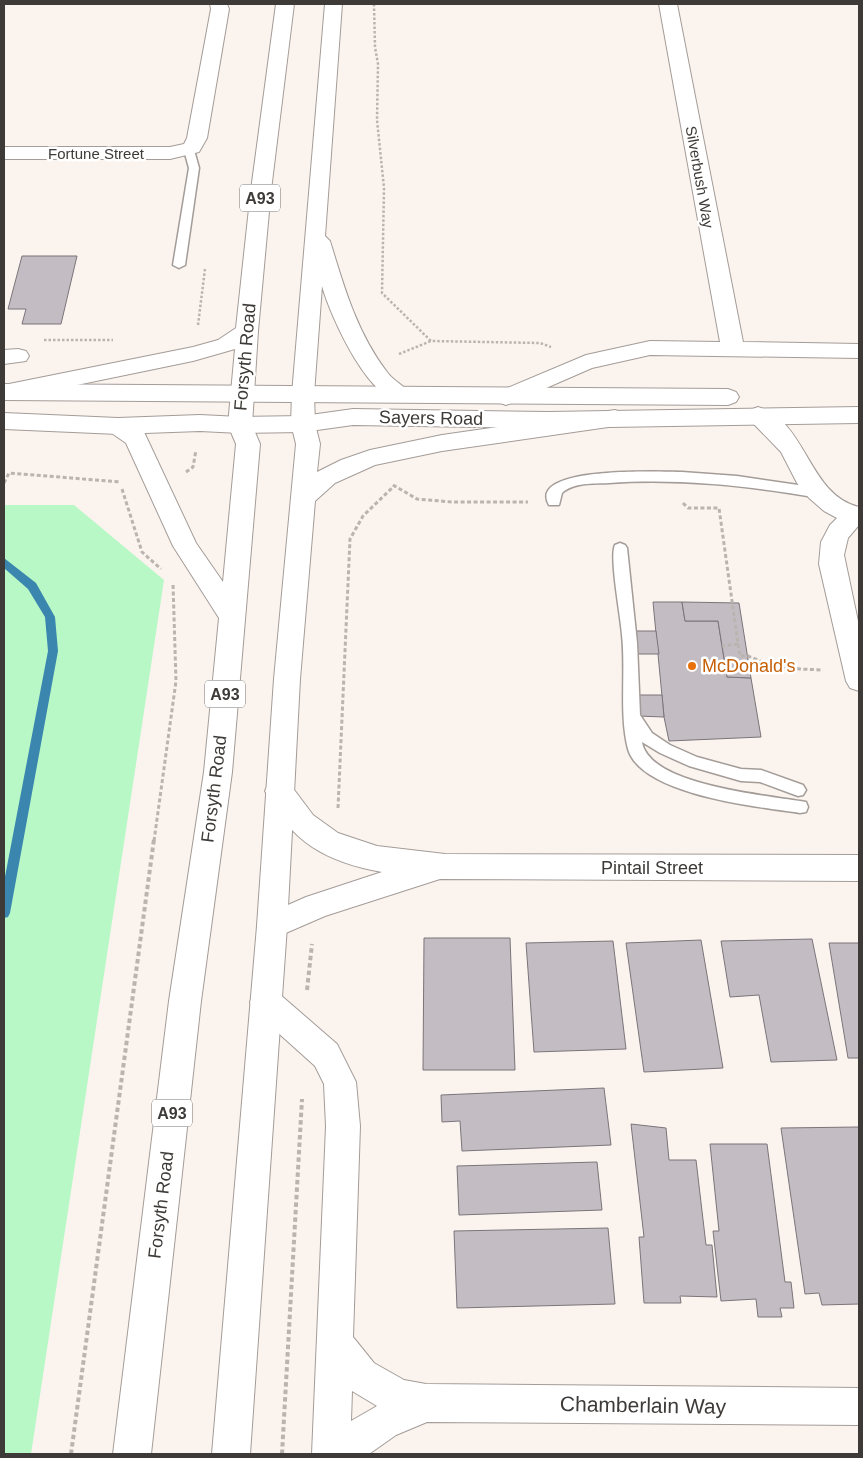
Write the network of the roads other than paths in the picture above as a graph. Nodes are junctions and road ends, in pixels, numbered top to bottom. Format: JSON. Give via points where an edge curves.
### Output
{"nodes":[{"id":1,"x":219,"y":4,"type":"edge"},
{"id":2,"x":285,"y":4,"type":"edge"},
{"id":3,"x":334,"y":4,"type":"edge"},
{"id":4,"x":668,"y":4,"type":"edge"},
{"id":5,"x":189,"y":150,"type":"junction"},
{"id":6,"x":4,"y":153,"type":"edge"},
{"id":7,"x":315,"y":225,"type":"junction"},
{"id":8,"x":179,"y":265,"type":"dead end"},
{"id":9,"x":247,"y":331,"type":"junction"},
{"id":10,"x":733,"y":350,"type":"junction"},
{"id":11,"x":859,"y":351,"type":"edge"},
{"id":12,"x":4,"y":392,"type":"edge"},
{"id":13,"x":242,"y":394,"type":"junction"},
{"id":14,"x":303,"y":394,"type":"junction"},
{"id":15,"x":401,"y":396,"type":"junction"},
{"id":16,"x":506,"y":397,"type":"junction"},
{"id":17,"x":859,"y":397,"type":"edge"},
{"id":18,"x":859,"y":415,"type":"edge"},
{"id":19,"x":758,"y":416,"type":"junction"},
{"id":20,"x":615,"y":418,"type":"junction"},
{"id":21,"x":4,"y":421,"type":"edge"},
{"id":22,"x":303,"y":424,"type":"junction"},
{"id":23,"x":240,"y":425,"type":"junction"},
{"id":24,"x":118,"y":426,"type":"junction"},
{"id":25,"x":819,"y":493,"type":"junction"},
{"id":26,"x":302,"y":498,"type":"junction"},
{"id":27,"x":554,"y":502,"type":"road end"},
{"id":28,"x":857,"y":516,"type":"edge"},
{"id":29,"x":620,"y":548,"type":"dead end"},
{"id":30,"x":232,"y":615,"type":"junction"},
{"id":31,"x":859,"y":681,"type":"edge"},
{"id":32,"x":633,"y":717,"type":"junction"},
{"id":33,"x":798,"y":790,"type":"dead end"},
{"id":34,"x":279,"y":791,"type":"junction"},
{"id":35,"x":800,"y":807,"type":"dead end"},
{"id":36,"x":446,"y":867,"type":"junction"},
{"id":37,"x":859,"y":868,"type":"edge"},
{"id":38,"x":272,"y":926,"type":"junction"},
{"id":39,"x":266,"y":1002,"type":"junction"},
{"id":40,"x":334,"y":1340,"type":"junction"},
{"id":41,"x":426,"y":1403,"type":"junction"},
{"id":42,"x":859,"y":1407,"type":"edge"},
{"id":43,"x":132,"y":1454,"type":"edge"},
{"id":44,"x":231,"y":1454,"type":"edge"},
{"id":45,"x":331,"y":1454,"type":"edge"},
{"id":46,"x":346,"y":1454,"type":"edge"}],
"edges":[{"from":1,"to":5,"type":"main road","via":[[197,138]]},
{"from":2,"to":9,"type":"main road","name":"Forsyth Road","number":"A93"},
{"from":3,"to":7,"type":"main road"},
{"from":4,"to":10,"type":"main road","name":"Silverbush Way"},
{"from":5,"to":6,"type":"main road","name":"Fortune Street","via":[[164,153]]},
{"from":5,"to":8,"type":"lane","via":[[194,168]]},
{"from":7,"to":14,"type":"main road"},
{"from":7,"to":15,"type":"main road","via":[[336,298],[353,336],[380,379]]},
{"from":9,"to":12,"type":"main road","via":[[226,345],[193,354]]},
{"from":9,"to":13,"type":"main road","name":"Forsyth Road","number":"A93"},
{"from":10,"to":11,"type":"main road","name":"Sayers Road"},
{"from":10,"to":16,"type":"main road","name":"Sayers Road","via":[[650,348],[586,362]]},
{"from":12,"to":13,"type":"main road","name":"Sayers Road"},
{"from":13,"to":14,"type":"main road","name":"Sayers Road"},
{"from":13,"to":23,"type":"main road","name":"Forsyth Road","number":"A93"},
{"from":14,"to":15,"type":"main road","name":"Sayers Road"},
{"from":14,"to":22,"type":"main road"},
{"from":15,"to":16,"type":"main road","name":"Sayers Road"},
{"from":16,"to":17,"type":"main road","name":"Sayers Road"},
{"from":18,"to":19,"type":"main road","name":"Sayers Road"},
{"from":19,"to":20,"type":"main road","name":"Sayers Road"},
{"from":19,"to":25,"type":"main road","via":[[778,432],[794,452],[801,469]]},
{"from":20,"to":22,"type":"main road","name":"Sayers Road","via":[[353,417]]},
{"from":20,"to":26,"type":"main road","via":[[442,443],[370,458],[328,477]]},
{"from":21,"to":24,"type":"main road","name":"Sayers Road"},
{"from":22,"to":23,"type":"main road","name":"Sayers Road"},
{"from":22,"to":26,"type":"main road","via":[[308,444]]},
{"from":23,"to":24,"type":"main road","name":"Sayers Road"},
{"from":23,"to":30,"type":"main road","name":"Forsyth Road","number":"A93","via":[[248,453]]},
{"from":24,"to":30,"type":"main road","via":[[136,438],[185,546]]},
{"from":25,"to":27,"type":"lane","via":[[748,481],[615,478],[566,484],[556,491]]},
{"from":25,"to":28,"type":"main road"},
{"from":26,"to":34,"type":"main road"},
{"from":28,"to":31,"type":"main road","via":[[836,534],[831,548]]},
{"from":29,"to":32,"type":"lane","via":[[622,593],[631,653]]},
{"from":30,"to":43,"type":"main road","name":"Forsyth Road","number":"A93","via":[[218,772],[185,1001]]},
{"from":32,"to":33,"type":"lane","via":[[648,737],[694,762],[741,775],[761,776]]},
{"from":32,"to":35,"type":"lane","via":[[638,755],[648,767],[696,789]]},
{"from":34,"to":36,"type":"main road","name":"Pintail Street","via":[[292,812],[312,832],[354,853]]},
{"from":34,"to":38,"type":"main road"},
{"from":36,"to":37,"type":"main road","name":"Pintail Street"},
{"from":36,"to":38,"type":"main road","name":"Pintail Street","via":[[317,906]]},
{"from":38,"to":39,"type":"main road"},
{"from":39,"to":40,"type":"main road","via":[[326,1055],[340,1082],[344,1126]]},
{"from":39,"to":44,"type":"main road"},
{"from":40,"to":41,"type":"main road","name":"Chamberlain Way","via":[[361,1376],[398,1397]]},
{"from":40,"to":45,"type":"main road"},
{"from":41,"to":42,"type":"main road","name":"Chamberlain Way"},
{"from":41,"to":46,"type":"main road","name":"Chamberlain Way","via":[[383,1422],[358,1438]]}]}
